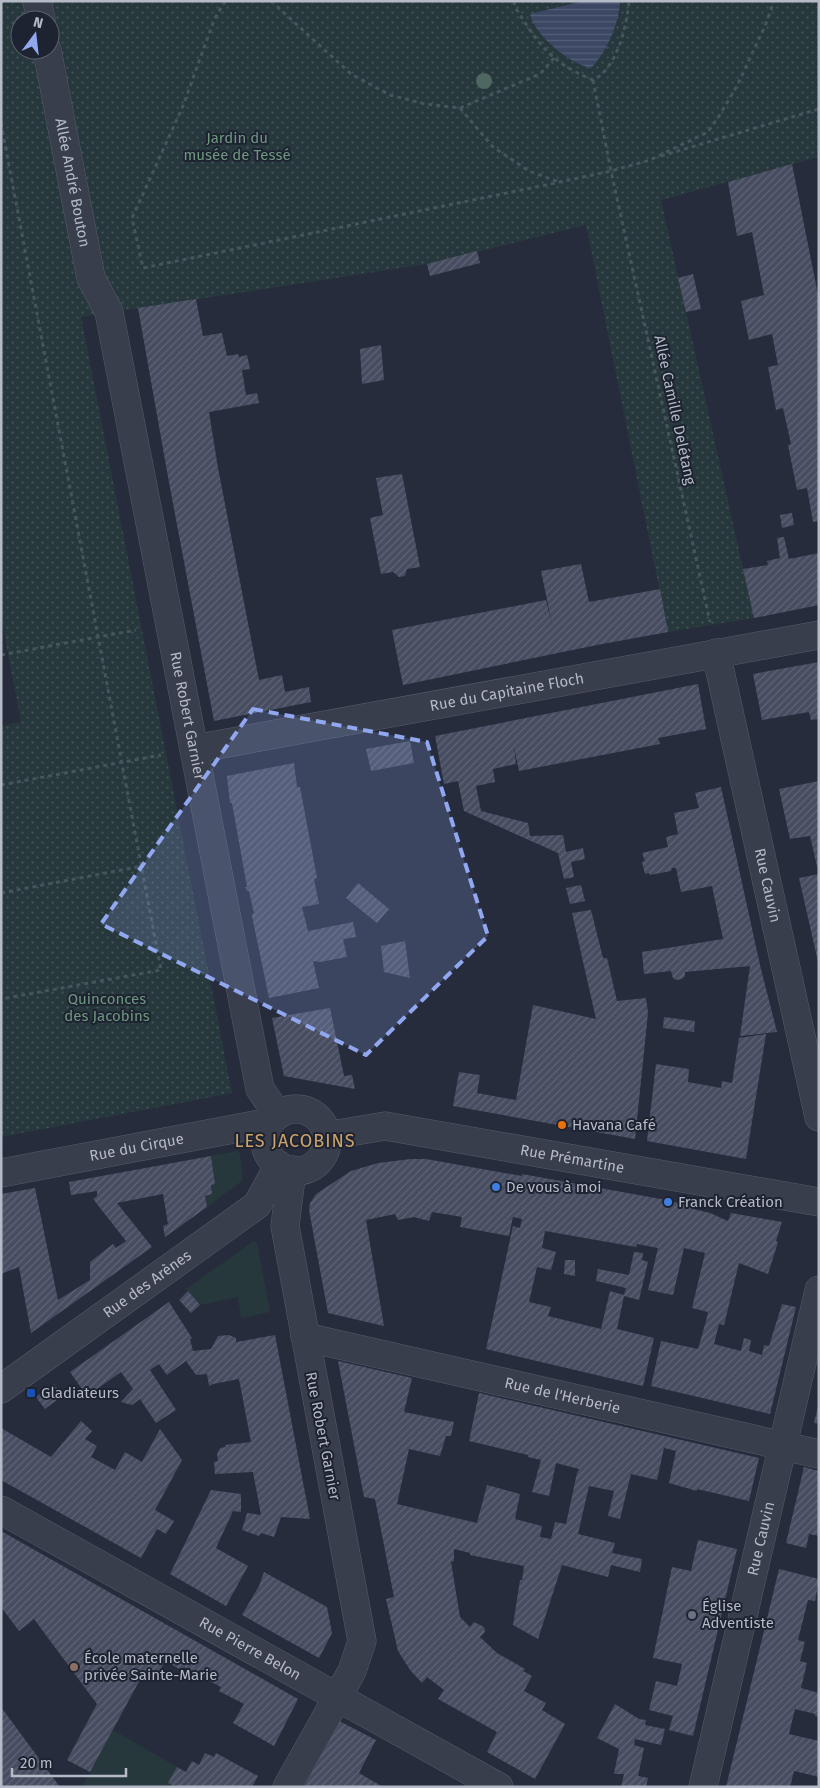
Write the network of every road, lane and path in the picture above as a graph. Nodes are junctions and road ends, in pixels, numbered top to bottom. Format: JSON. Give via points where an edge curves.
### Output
{"nodes":[{"id":1,"x":225,"y":1,"type":"edge"},
{"id":2,"x":271,"y":1,"type":"edge"},
{"id":3,"x":514,"y":1,"type":"edge"},
{"id":4,"x":629,"y":1,"type":"edge"},
{"id":5,"x":774,"y":1,"type":"edge"},
{"id":6,"x":554,"y":58,"type":"junction"},
{"id":7,"x":49,"y":60,"type":"edge"},
{"id":8,"x":593,"y":80,"type":"junction"},
{"id":9,"x":460,"y":108,"type":"junction"},
{"id":10,"x":819,"y":109,"type":"edge"},
{"id":11,"x":1,"y":123,"type":"edge"},
{"id":12,"x":650,"y":160,"type":"junction"},
{"id":13,"x":611,"y":171,"type":"junction"},
{"id":14,"x":560,"y":182,"type":"junction"},
{"id":15,"x":109,"y":312,"type":"joint"},
{"id":16,"x":170,"y":624,"type":"junction"},
{"id":17,"x":819,"y":635,"type":"edge"},
{"id":18,"x":98,"y":637,"type":"junction"},
{"id":19,"x":716,"y":653,"type":"junction"},
{"id":20,"x":1,"y":655,"type":"edge"},
{"id":21,"x":194,"y":749,"type":"junction"},
{"id":22,"x":122,"y":763,"type":"junction"},
{"id":23,"x":1,"y":785,"type":"edge"},
{"id":24,"x":142,"y":866,"type":"junction"},
{"id":25,"x":1,"y":893,"type":"edge"},
{"id":26,"x":1,"y":999,"type":"edge"},
{"id":27,"x":819,"y":1117,"type":"edge"},
{"id":28,"x":274,"y":1118,"type":"junction"},
{"id":29,"x":326,"y":1136,"type":"junction"},
{"id":30,"x":285,"y":1168,"type":"junction"},
{"id":31,"x":1,"y":1173,"type":"edge"},
{"id":32,"x":819,"y":1202,"type":"edge"},
{"id":33,"x":819,"y":1290,"type":"edge"},
{"id":34,"x":305,"y":1337,"type":"junction"},
{"id":35,"x":1,"y":1389,"type":"edge"},
{"id":36,"x":783,"y":1446,"type":"junction"},
{"id":37,"x":819,"y":1454,"type":"edge"},
{"id":38,"x":1,"y":1510,"type":"edge"},
{"id":39,"x":337,"y":1696,"type":"junction"},
{"id":40,"x":287,"y":1787,"type":"edge"},
{"id":41,"x":499,"y":1787,"type":"edge"},
{"id":42,"x":703,"y":1787,"type":"edge"}],
"edges":[{"from":1,"to":14,"type":"path","via":[[214,20],[182,106],[132,218],[143,268]]},
{"from":2,"to":9,"type":"path","via":[[351,74],[370,86],[425,104]]},
{"from":3,"to":6,"type":"path","via":[[535,39]]},
{"from":4,"to":8,"type":"path","via":[[627,20],[616,50],[600,77]]},
{"from":5,"to":12,"type":"path","via":[[737,86],[708,132]]},
{"from":6,"to":8,"type":"path","via":[[577,74]]},
{"from":6,"to":9,"type":"path","via":[[540,74]]},
{"from":7,"to":15,"type":"street","name":"Allée André Bouton","via":[[91,278]]},
{"from":8,"to":13,"type":"path","name":"Allée Camille Delétang"},
{"from":9,"to":14,"type":"path","via":[[493,147],[529,171]]},
{"from":10,"to":12,"type":"path"},
{"from":11,"to":18,"type":"path"},
{"from":12,"to":13,"type":"path"},
{"from":13,"to":14,"type":"path"},
{"from":13,"to":19,"type":"path","name":"Allée Camille Delétang"},
{"from":15,"to":16,"type":"street","name":"Rue Robert Garnier"},
{"from":16,"to":18,"type":"path"},
{"from":16,"to":21,"type":"street","name":"Rue Robert Garnier"},
{"from":17,"to":19,"type":"street","name":"Rue du Capitaine Floch"},
{"from":18,"to":20,"type":"path"},
{"from":18,"to":22,"type":"path"},
{"from":19,"to":21,"type":"street","name":"Rue du Capitaine Floch"},
{"from":19,"to":27,"type":"street","name":"Rue Cauvin"},
{"from":21,"to":22,"type":"path"},
{"from":21,"to":28,"type":"street","name":"Rue Robert Garnier","via":[[260,1089]]},
{"from":22,"to":23,"type":"path"},
{"from":22,"to":24,"type":"path"},
{"from":24,"to":25,"type":"path"},
{"from":24,"to":26,"type":"path","via":[[161,970]]},
{"from":28,"to":29,"type":"street","via":[[293,1109],[310,1112],[323,1125]]},
{"from":28,"to":30,"type":"street","via":[[266,1132],[266,1147],[270,1156]]},
{"from":28,"to":31,"type":"street","name":"Rue du Cirque"},
{"from":29,"to":30,"type":"street","via":[[323,1154],[316,1163],[306,1169]]},
{"from":29,"to":32,"type":"street","name":"Rue Prémartine","via":[[385,1126]]},
{"from":30,"to":34,"type":"street","name":"Rue Robert Garnier","via":[[285,1226]]},
{"from":30,"to":35,"type":"street","name":"Rue des Arènes","via":[[257,1205]]},
{"from":33,"to":36,"type":"street","name":"Rue Cauvin"},
{"from":34,"to":36,"type":"street","name":"Rue de l'Herberie"},
{"from":34,"to":39,"type":"street","name":"Rue Robert Garnier","via":[[362,1641],[352,1671]]},
{"from":36,"to":37,"type":"street","name":"Rue de l'Herberie"},
{"from":36,"to":42,"type":"street","name":"Rue Cauvin"},
{"from":38,"to":39,"type":"street","name":"Rue Pierre Belon"},
{"from":39,"to":40,"type":"street","name":"Rue Robert Garnier"},
{"from":39,"to":41,"type":"street","name":"Rue Pierre Belon"}]}
